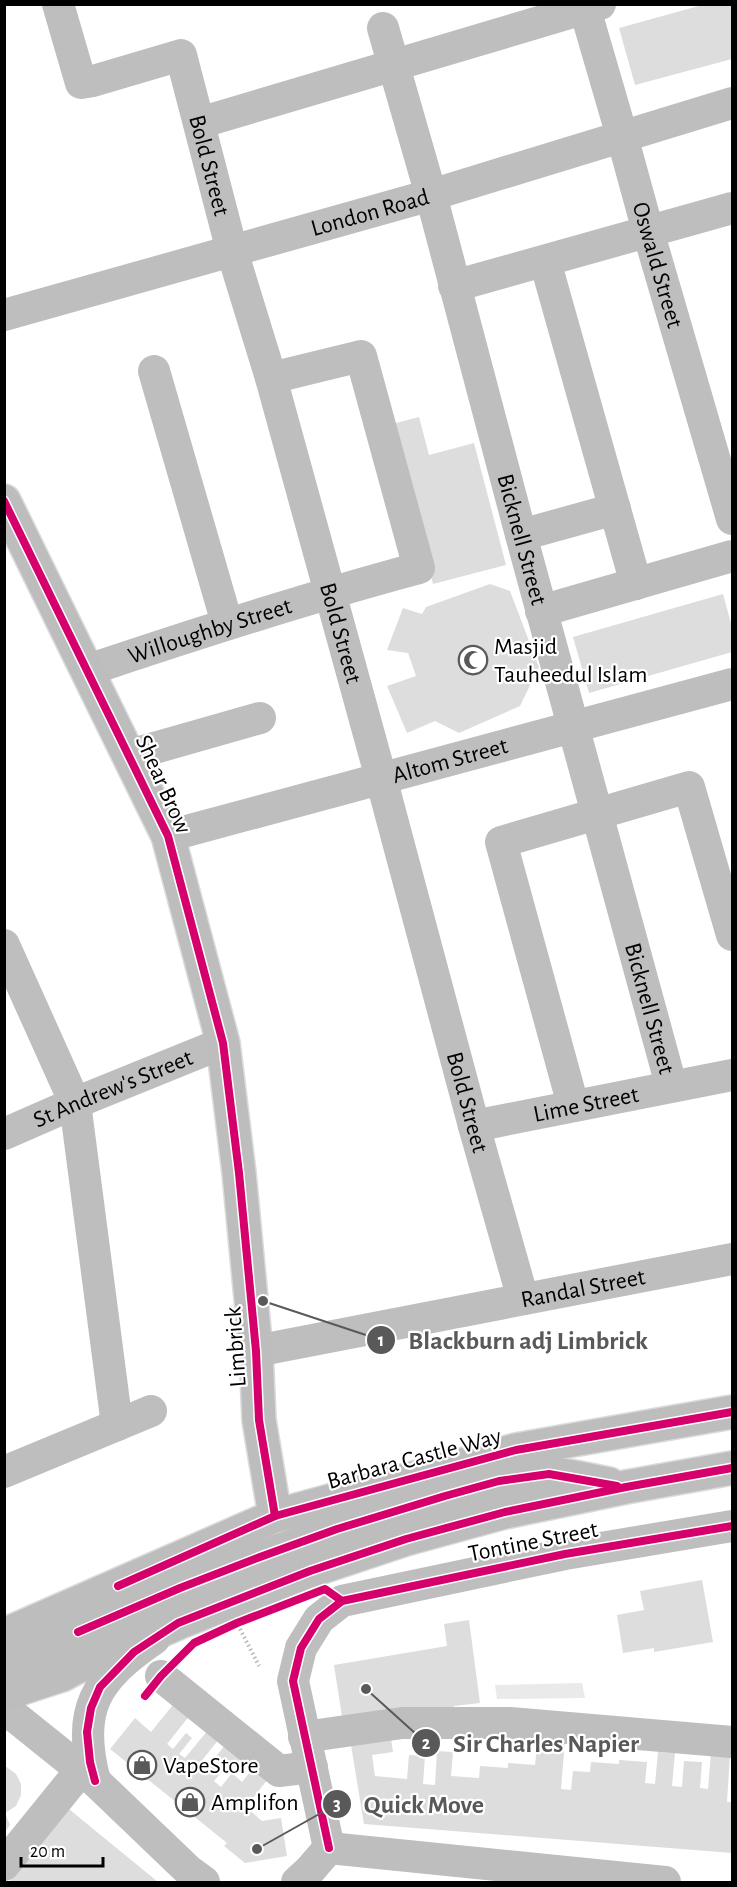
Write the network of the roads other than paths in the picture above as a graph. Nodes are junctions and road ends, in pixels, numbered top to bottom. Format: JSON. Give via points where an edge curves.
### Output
{"nodes":[{"id":1,"x":58,"y":4,"type":"edge"},
{"id":2,"x":592,"y":7,"type":"edge"},
{"id":3,"x":383,"y":28,"type":"dead end"},
{"id":4,"x":393,"y":66,"type":"junction"},
{"id":5,"x":732,"y":103,"type":"edge"},
{"id":6,"x":198,"y":123,"type":"junction"},
{"id":7,"x":622,"y":136,"type":"junction"},
{"id":8,"x":431,"y":195,"type":"junction"},
{"id":9,"x":732,"y":208,"type":"edge"},
{"id":10,"x":648,"y":231,"type":"junction"},
{"id":11,"x":232,"y":251,"type":"junction"},
{"id":12,"x":545,"y":261,"type":"junction"},
{"id":13,"x":454,"y":286,"type":"junction"},
{"id":14,"x":4,"y":315,"type":"edge"},
{"id":15,"x":154,"y":371,"type":"dead end"},
{"id":16,"x":271,"y":378,"type":"junction"},
{"id":17,"x":615,"y":509,"type":"junction"},
{"id":18,"x":732,"y":519,"type":"edge"},
{"id":19,"x":9,"y":522,"type":"edge"},
{"id":20,"x":521,"y":535,"type":"junction"},
{"id":21,"x":732,"y":556,"type":"edge"},
{"id":22,"x":636,"y":584,"type":"junction"},
{"id":23,"x":330,"y":592,"type":"junction"},
{"id":24,"x":541,"y":611,"type":"junction"},
{"id":25,"x":227,"y":623,"type":"junction"},
{"id":26,"x":88,"y":670,"type":"junction"},
{"id":27,"x":732,"y":684,"type":"edge"},
{"id":28,"x":260,"y":718,"type":"dead end"},
{"id":29,"x":574,"y":727,"type":"junction"},
{"id":30,"x":130,"y":755,"type":"junction"},
{"id":31,"x":381,"y":778,"type":"junction"},
{"id":32,"x":596,"y":814,"type":"junction"},
{"id":33,"x":168,"y":836,"type":"junction"},
{"id":34,"x":732,"y":935,"type":"edge"},
{"id":35,"x":4,"y":945,"type":"edge"},
{"id":36,"x":223,"y":1043,"type":"junction"},
{"id":37,"x":732,"y":1075,"type":"edge"},
{"id":38,"x":671,"y":1085,"type":"junction"},
{"id":39,"x":75,"y":1102,"type":"junction"},
{"id":40,"x":573,"y":1106,"type":"junction"},
{"id":41,"x":474,"y":1126,"type":"junction"},
{"id":42,"x":4,"y":1134,"type":"edge"},
{"id":43,"x":239,"y":1173,"type":"joint"},
{"id":44,"x":732,"y":1259,"type":"edge"},
{"id":45,"x":523,"y":1299,"type":"junction"},
{"id":46,"x":256,"y":1351,"type":"junction"},
{"id":47,"x":151,"y":1411,"type":"dead end"},
{"id":48,"x":732,"y":1412,"type":"edge"},
{"id":49,"x":117,"y":1425,"type":"junction"},
{"id":50,"x":732,"y":1468,"type":"edge"},
{"id":51,"x":4,"y":1472,"type":"edge"},
{"id":52,"x":626,"y":1487,"type":"junction"},
{"id":53,"x":275,"y":1516,"type":"junction"},
{"id":54,"x":732,"y":1526,"type":"edge"},
{"id":55,"x":178,"y":1623,"type":"junction"},
{"id":56,"x":4,"y":1635,"type":"edge"},
{"id":57,"x":4,"y":1664,"type":"edge"},
{"id":58,"x":161,"y":1676,"type":"dead end"},
{"id":59,"x":4,"y":1694,"type":"edge"},
{"id":60,"x":4,"y":1708,"type":"edge"},
{"id":61,"x":304,"y":1737,"type":"junction"},
{"id":62,"x":732,"y":1742,"type":"edge"},
{"id":63,"x":312,"y":1767,"type":"junction"},
{"id":64,"x":88,"y":1776,"type":"junction"},
{"id":65,"x":329,"y":1848,"type":"junction"},
{"id":66,"x":4,"y":1864,"type":"edge"},
{"id":67,"x":204,"y":1882,"type":"edge"},
{"id":68,"x":297,"y":1882,"type":"edge"},
{"id":69,"x":665,"y":1882,"type":"edge"}],
"edges":[{"from":1,"to":6,"type":"street","name":"Bold Street","via":[[81,83],[181,55]]},
{"from":2,"to":4,"type":"street"},
{"from":2,"to":7,"type":"street","name":"Oswald Street"},
{"from":3,"to":4,"type":"street","name":"Bicknell Street"},
{"from":4,"to":6,"type":"street"},
{"from":4,"to":8,"type":"street","name":"Bicknell Street"},
{"from":5,"to":7,"type":"street","name":"London Road"},
{"from":6,"to":11,"type":"street","name":"Bold Street"},
{"from":7,"to":8,"type":"street","name":"London Road"},
{"from":7,"to":10,"type":"street","name":"Oswald Street"},
{"from":8,"to":11,"type":"street","name":"London Road"},
{"from":8,"to":13,"type":"street","name":"Bicknell Street"},
{"from":9,"to":10,"type":"street"},
{"from":10,"to":12,"type":"street"},
{"from":10,"to":18,"type":"street","name":"Oswald Street"},
{"from":11,"to":14,"type":"street","name":"London Road"},
{"from":11,"to":16,"type":"street","name":"Bold Street"},
{"from":12,"to":13,"type":"street"},
{"from":12,"to":17,"type":"street"},
{"from":13,"to":20,"type":"street","name":"Bicknell Street"},
{"from":15,"to":25,"type":"street"},
{"from":16,"to":23,"type":"street","name":"Bold Street"},
{"from":16,"to":23,"type":"street","name":"Willoughby Street","via":[[361,356],[418,568]]},
{"from":17,"to":20,"type":"street"},
{"from":17,"to":22,"type":"street"},
{"from":19,"to":26,"type":"main road","name":"Shear Brow"},
{"from":20,"to":24,"type":"street","name":"Bicknell Street"},
{"from":21,"to":22,"type":"street"},
{"from":22,"to":24,"type":"street"},
{"from":23,"to":25,"type":"street","name":"Willoughby Street"},
{"from":23,"to":31,"type":"street","name":"Bold Street"},
{"from":24,"to":29,"type":"street","name":"Bicknell Street"},
{"from":25,"to":26,"type":"street","name":"Willoughby Street"},
{"from":26,"to":30,"type":"main road","name":"Shear Brow"},
{"from":27,"to":29,"type":"street","name":"Altom Street"},
{"from":28,"to":30,"type":"street"},
{"from":29,"to":31,"type":"street","name":"Altom Street"},
{"from":29,"to":32,"type":"street","name":"Bicknell Street"},
{"from":30,"to":33,"type":"main road","name":"Shear Brow"},
{"from":31,"to":33,"type":"street","name":"Altom Street"},
{"from":31,"to":41,"type":"street","name":"Bold Street"},
{"from":32,"to":34,"type":"street","via":[[689,787]]},
{"from":32,"to":38,"type":"street","name":"Bicknell Street"},
{"from":32,"to":40,"type":"street","via":[[501,842]]},
{"from":33,"to":36,"type":"main road","name":"Shear Brow"},
{"from":35,"to":39,"type":"street"},
{"from":36,"to":39,"type":"street","name":"St Andrew's Street"},
{"from":36,"to":43,"type":"main road","name":"Shear Brow"},
{"from":37,"to":38,"type":"street","name":"Lime Street"},
{"from":38,"to":40,"type":"street","name":"Lime Street"},
{"from":39,"to":42,"type":"street","name":"St Andrew's Street"},
{"from":39,"to":49,"type":"street"},
{"from":40,"to":41,"type":"street","name":"Lime Street"},
{"from":41,"to":45,"type":"street","name":"Bold Street"},
{"from":43,"to":46,"type":"main road","name":"Limbrick"},
{"from":44,"to":45,"type":"street","name":"Randal Street"},
{"from":45,"to":46,"type":"street","name":"Randal Street"},
{"from":46,"to":53,"type":"main road","name":"Limbrick","via":[[259,1420]]},
{"from":47,"to":49,"type":"street"},
{"from":48,"to":53,"type":"main road","name":"Barbara Castle Way","via":[[516,1450]]},
{"from":49,"to":51,"type":"street"},
{"from":50,"to":52,"type":"main road"},
{"from":52,"to":55,"type":"main road","via":[[506,1512],[406,1539],[310,1571]]},
{"from":52,"to":57,"type":"main road","via":[[549,1474],[499,1481],[445,1496],[260,1557]]},
{"from":53,"to":56,"type":"main road","name":"Barbara Castle Way"},
{"from":54,"to":61,"type":"street","name":"Tontine Street","via":[[565,1554],[342,1601],[319,1619],[301,1648],[293,1681]]},
{"from":55,"to":59,"type":"main road","via":[[62,1675]]},
{"from":55,"to":64,"type":"street","via":[[134,1652],[100,1687],[87,1732]]},
{"from":58,"to":63,"type":"street","via":[[279,1771]]},
{"from":60,"to":64,"type":"street"},
{"from":61,"to":62,"type":"street","via":[[402,1723],[510,1723]]},
{"from":61,"to":63,"type":"street"},
{"from":63,"to":65,"type":"street"},
{"from":64,"to":66,"type":"street"},
{"from":64,"to":67,"type":"street"},
{"from":65,"to":68,"type":"street"},
{"from":65,"to":69,"type":"street"}]}
